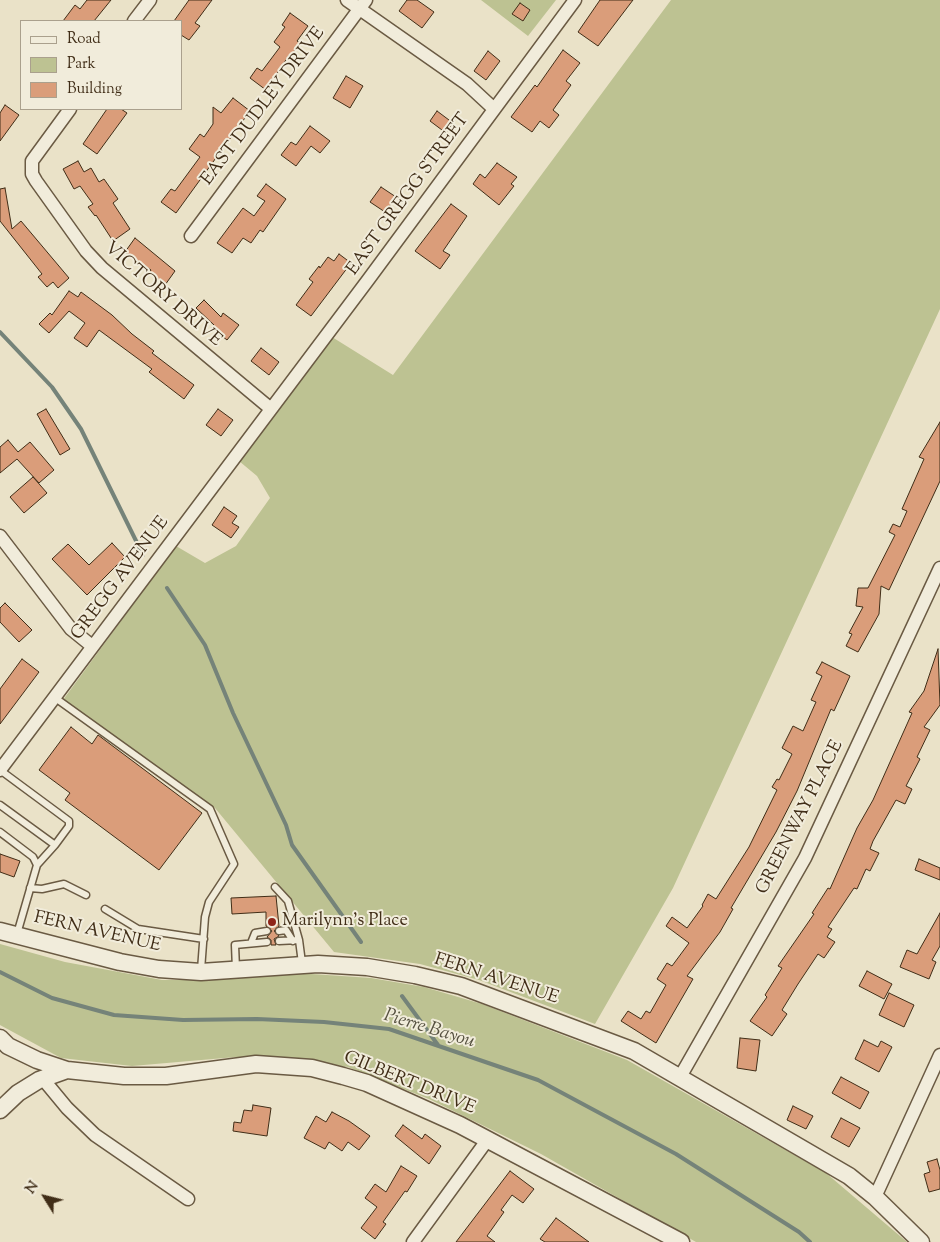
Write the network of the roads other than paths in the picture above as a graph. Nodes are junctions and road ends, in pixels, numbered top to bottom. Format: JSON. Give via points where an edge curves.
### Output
{"nodes":[{"id":1,"x":150,"y":0,"type":"edge"},
{"id":2,"x":347,"y":0,"type":"edge"},
{"id":3,"x":575,"y":0,"type":"edge"},
{"id":4,"x":363,"y":5,"type":"edge"},
{"id":5,"x":135,"y":20,"type":"edge"},
{"id":6,"x":494,"y":109,"type":"junction"},
{"id":7,"x":69,"y":110,"type":"edge"},
{"id":8,"x":191,"y":236,"type":"dead end"},
{"id":9,"x":271,"y":409,"type":"junction"},
{"id":10,"x":0,"y":536,"type":"edge"},
{"id":11,"x":940,"y":568,"type":"edge"},
{"id":12,"x":92,"y":646,"type":"junction"},
{"id":13,"x":54,"y":697,"type":"junction"},
{"id":14,"x":0,"y":770,"type":"edge"},
{"id":15,"x":0,"y":805,"type":"edge"},
{"id":16,"x":0,"y":832,"type":"edge"},
{"id":17,"x":55,"y":846,"type":"junction"},
{"id":18,"x":37,"y":865,"type":"junction"},
{"id":19,"x":275,"y":887,"type":"dead end"},
{"id":20,"x":30,"y":888,"type":"junction"},
{"id":21,"x":86,"y":895,"type":"dead end"},
{"id":22,"x":105,"y":909,"type":"dead end"},
{"id":23,"x":0,"y":931,"type":"edge"},
{"id":24,"x":267,"y":931,"type":"dead end"},
{"id":25,"x":279,"y":931,"type":"dead end"},
{"id":26,"x":16,"y":935,"type":"junction"},
{"id":27,"x":204,"y":939,"type":"junction"},
{"id":28,"x":296,"y":940,"type":"junction"},
{"id":29,"x":279,"y":941,"type":"dead end"},
{"id":30,"x":267,"y":942,"type":"dead end"},
{"id":31,"x":251,"y":943,"type":"junction"},
{"id":32,"x":302,"y":964,"type":"junction"},
{"id":33,"x":236,"y":970,"type":"junction"},
{"id":34,"x":201,"y":972,"type":"junction"},
{"id":35,"x":0,"y":1038,"type":"edge"},
{"id":36,"x":940,"y":1055,"type":"edge"},
{"id":37,"x":67,"y":1070,"type":"junction"},
{"id":38,"x":680,"y":1077,"type":"junction"},
{"id":39,"x":44,"y":1078,"type":"junction"},
{"id":40,"x":0,"y":1110,"type":"edge"},
{"id":41,"x":488,"y":1139,"type":"junction"},
{"id":42,"x":876,"y":1197,"type":"junction"},
{"id":43,"x":188,"y":1199,"type":"dead end"},
{"id":44,"x":413,"y":1242,"type":"edge"},
{"id":45,"x":681,"y":1242,"type":"edge"},
{"id":46,"x":921,"y":1242,"type":"edge"}],
"edges":[{"from":1,"to":5,"type":"street"},
{"from":2,"to":4,"type":"street"},
{"from":3,"to":6,"type":"street","name":"EAST GREGG STREET"},
{"from":4,"to":6,"type":"street","via":[[467,84]]},
{"from":4,"to":8,"type":"street","name":"EAST DUDLEY DRIVE"},
{"from":6,"to":9,"type":"street","name":"EAST GREGG STREET"},
{"from":7,"to":9,"type":"street","name":"VICTORY DRIVE","via":[[34,156],[32,168],[36,181],[93,260]]},
{"from":9,"to":12,"type":"street","name":"GREGG AVENUE"},
{"from":10,"to":12,"type":"street","via":[[71,629]]},
{"from":11,"to":38,"type":"street","name":"GREENWAY PLACE","via":[[805,858]]},
{"from":12,"to":13,"type":"street","name":"GREGG AVENUE"},
{"from":13,"to":14,"type":"street","name":"GREGG AVENUE"},
{"from":13,"to":27,"type":"lane","via":[[210,809],[234,864],[209,902]]},
{"from":14,"to":17,"type":"lane","via":[[69,821]]},
{"from":15,"to":17,"type":"lane"},
{"from":16,"to":18,"type":"lane","via":[[33,857]]},
{"from":17,"to":18,"type":"lane"},
{"from":18,"to":20,"type":"lane"},
{"from":19,"to":28,"type":"lane","via":[[288,900]]},
{"from":20,"to":21,"type":"lane","via":[[64,884]]},
{"from":20,"to":26,"type":"lane"},
{"from":22,"to":27,"type":"lane","via":[[138,930]]},
{"from":23,"to":26,"type":"street","name":"FERN AVENUE"},
{"from":24,"to":31,"type":"lane","via":[[256,933]]},
{"from":25,"to":28,"type":"lane","via":[[286,930]]},
{"from":26,"to":34,"type":"street","name":"FERN AVENUE","via":[[120,962]]},
{"from":27,"to":34,"type":"lane"},
{"from":28,"to":29,"type":"lane"},
{"from":28,"to":32,"type":"lane"},
{"from":30,"to":31,"type":"lane"},
{"from":31,"to":33,"type":"lane","via":[[235,945]]},
{"from":32,"to":33,"type":"street","name":"FERN AVENUE"},
{"from":32,"to":38,"type":"street","name":"FERN AVENUE","via":[[367,967],[461,986],[600,1036]]},
{"from":33,"to":34,"type":"street","name":"FERN AVENUE"},
{"from":35,"to":37,"type":"street","via":[[8,1046],[36,1060]]},
{"from":36,"to":42,"type":"street"},
{"from":37,"to":39,"type":"street"},
{"from":37,"to":41,"type":"street","name":"GILBERT DRIVE","via":[[150,1077],[256,1064],[312,1068],[367,1084]]},
{"from":38,"to":42,"type":"street","name":"FERN AVENUE","via":[[819,1157]]},
{"from":39,"to":40,"type":"street"},
{"from":39,"to":43,"type":"street","via":[[67,1108],[95,1135]]},
{"from":41,"to":44,"type":"street"},
{"from":41,"to":45,"type":"street","name":"GILBERT DRIVE"},
{"from":42,"to":46,"type":"street","name":"FERN AVENUE"}]}
